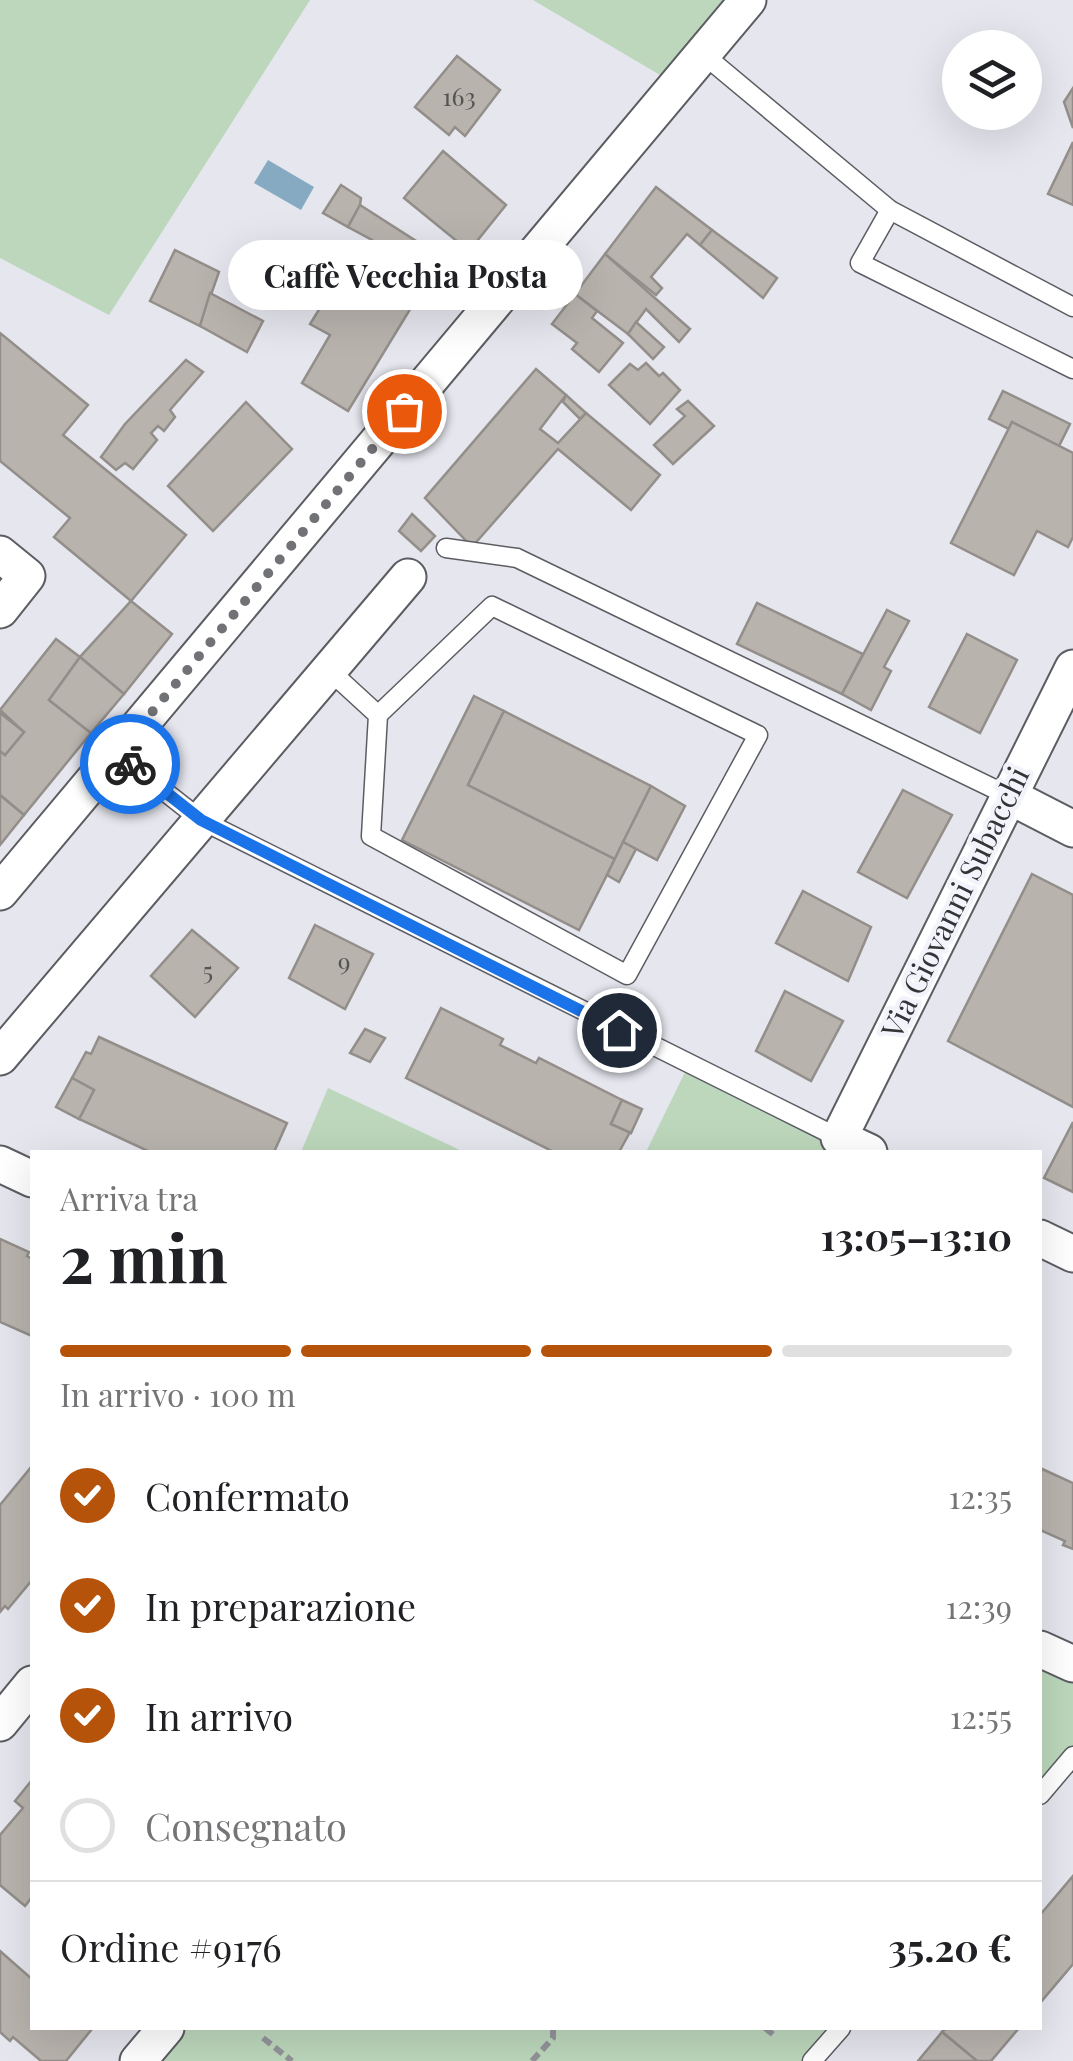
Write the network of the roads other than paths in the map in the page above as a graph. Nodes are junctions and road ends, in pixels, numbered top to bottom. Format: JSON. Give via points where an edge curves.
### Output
{"nodes":[{"id":1,"x":748,"y":0,"type":"edge"},
{"id":2,"x":703,"y":54,"type":"junction"},
{"id":3,"x":890,"y":210,"type":"junction"},
{"id":4,"x":1073,"y":308,"type":"edge"},
{"id":5,"x":1073,"y":369,"type":"edge"},
{"id":6,"x":446,"y":548,"type":"dead end"},
{"id":7,"x":0,"y":554,"type":"edge"},
{"id":8,"x":408,"y":577,"type":"dead end"},
{"id":9,"x":0,"y":610,"type":"edge"},
{"id":10,"x":1073,"y":668,"type":"edge"},
{"id":11,"x":329,"y":670,"type":"junction"},
{"id":12,"x":378,"y":715,"type":"junction"},
{"id":13,"x":117,"y":754,"type":"junction"},
{"id":14,"x":1009,"y":796,"type":"junction"},
{"id":15,"x":201,"y":820,"type":"junction"},
{"id":16,"x":1073,"y":829,"type":"edge"},
{"id":17,"x":0,"y":892,"type":"edge"},
{"id":18,"x":0,"y":1057,"type":"edge"},
{"id":19,"x":854,"y":1145,"type":"edge"},
{"id":20,"x":0,"y":1164,"type":"edge"},
{"id":21,"x":30,"y":1178,"type":"edge"},
{"id":22,"x":1042,"y":1239,"type":"edge"},
{"id":23,"x":1073,"y":1254,"type":"edge"},
{"id":24,"x":1042,"y":1650,"type":"edge"},
{"id":25,"x":1073,"y":1664,"type":"edge"},
{"id":26,"x":30,"y":1686,"type":"edge"},
{"id":27,"x":0,"y":1723,"type":"edge"},
{"id":28,"x":1073,"y":1756,"type":"edge"},
{"id":29,"x":1042,"y":1792,"type":"edge"},
{"id":30,"x":164,"y":2030,"type":"edge"},
{"id":31,"x":839,"y":2030,"type":"edge"},
{"id":32,"x":138,"y":2061,"type":"edge"},
{"id":33,"x":812,"y":2061,"type":"edge"}],
"edges":[{"from":1,"to":2,"type":"street"},
{"from":2,"to":3,"type":"lane"},
{"from":2,"to":13,"type":"street"},
{"from":3,"to":4,"type":"lane"},
{"from":3,"to":5,"type":"lane","via":[[860,263]]},
{"from":6,"to":14,"type":"lane","via":[[517,558]]},
{"from":7,"to":9,"type":"street","via":[[27,576]]},
{"from":8,"to":11,"type":"street"},
{"from":10,"to":14,"type":"street","name":"Via Giovanni Subacchi"},
{"from":11,"to":12,"type":"lane"},
{"from":11,"to":15,"type":"street"},
{"from":12,"to":12,"type":"lane","via":[[371,836],[628,974],[758,735],[492,606]]},
{"from":13,"to":15,"type":"lane"},
{"from":13,"to":17,"type":"street"},
{"from":14,"to":16,"type":"street"},
{"from":14,"to":19,"type":"street","name":"Via Giovanni Subacchi"},
{"from":15,"to":18,"type":"street"},
{"from":15,"to":19,"type":"lane"},
{"from":20,"to":21,"type":"street"},
{"from":22,"to":23,"type":"street"},
{"from":24,"to":25,"type":"street"},
{"from":26,"to":27,"type":"street"},
{"from":28,"to":29,"type":"lane"},
{"from":30,"to":32,"type":"street"},
{"from":31,"to":33,"type":"lane"}]}
